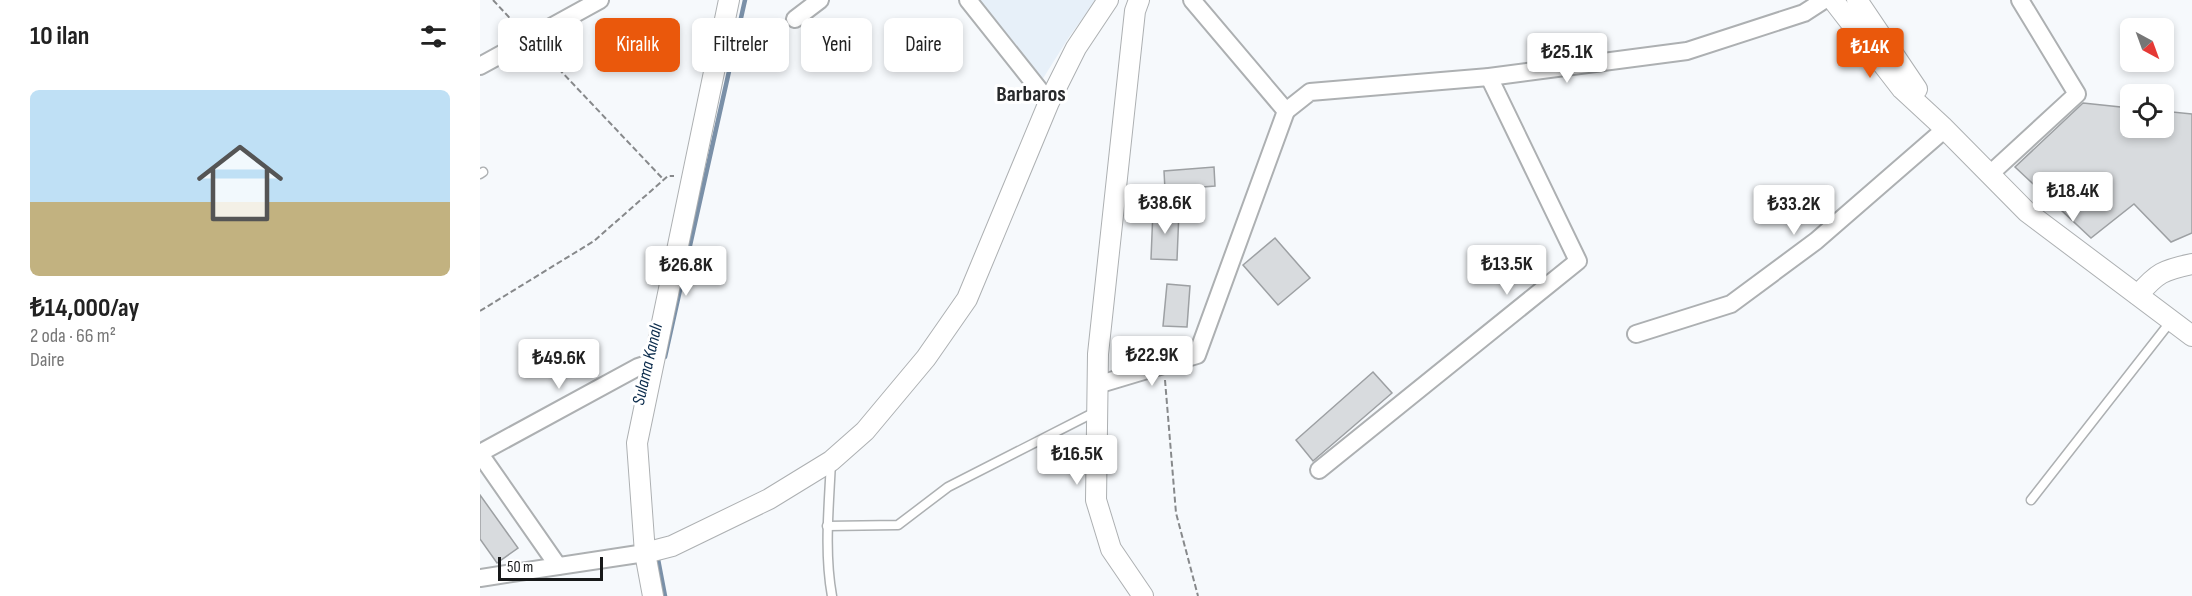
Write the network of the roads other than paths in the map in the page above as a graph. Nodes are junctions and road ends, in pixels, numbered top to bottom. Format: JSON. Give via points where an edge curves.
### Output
{"nodes":[{"id":1,"x":600,"y":0,"type":"edge"},
{"id":2,"x":729,"y":0,"type":"edge"},
{"id":3,"x":820,"y":0,"type":"edge"},
{"id":4,"x":968,"y":0,"type":"edge"},
{"id":5,"x":1108,"y":0,"type":"edge"},
{"id":6,"x":1139,"y":0,"type":"edge"},
{"id":7,"x":1192,"y":0,"type":"edge"},
{"id":8,"x":1824,"y":0,"type":"edge"},
{"id":9,"x":1833,"y":0,"type":"edge"},
{"id":10,"x":1857,"y":0,"type":"edge"},
{"id":11,"x":2020,"y":0,"type":"edge"},
{"id":12,"x":795,"y":19,"type":"dead end"},
{"id":13,"x":480,"y":66,"type":"edge"},
{"id":14,"x":1489,"y":77,"type":"junction"},
{"id":15,"x":1049,"y":102,"type":"junction"},
{"id":16,"x":1286,"y":111,"type":"junction"},
{"id":17,"x":1943,"y":127,"type":"junction"},
{"id":18,"x":1990,"y":174,"type":"junction"},
{"id":19,"x":2192,"y":264,"type":"edge"},
{"id":20,"x":2138,"y":295,"type":"junction"},
{"id":21,"x":2172,"y":320,"type":"junction"},
{"id":22,"x":1635,"y":334,"type":"dead end"},
{"id":23,"x":2192,"y":336,"type":"edge"},
{"id":24,"x":653,"y":362,"type":"junction"},
{"id":25,"x":1097,"y":385,"type":"junction"},
{"id":26,"x":1097,"y":411,"type":"junction"},
{"id":27,"x":480,"y":453,"type":"edge"},
{"id":28,"x":831,"y":461,"type":"junction"},
{"id":29,"x":1319,"y":470,"type":"dead end"},
{"id":30,"x":2031,"y":500,"type":"dead end"},
{"id":31,"x":827,"y":526,"type":"junction"},
{"id":32,"x":649,"y":552,"type":"junction"},
{"id":33,"x":558,"y":566,"type":"junction"},
{"id":34,"x":480,"y":578,"type":"edge"},
{"id":35,"x":653,"y":596,"type":"edge"},
{"id":36,"x":832,"y":596,"type":"edge"},
{"id":37,"x":1143,"y":596,"type":"edge"}],
"edges":[{"from":1,"to":13,"type":"street"},
{"from":2,"to":24,"type":"street"},
{"from":3,"to":12,"type":"street"},
{"from":4,"to":15,"type":"street"},
{"from":5,"to":15,"type":"street","via":[[1076,48]]},
{"from":6,"to":25,"type":"street"},
{"from":7,"to":16,"type":"street"},
{"from":8,"to":14,"type":"street","via":[[1804,13],[1687,51]]},
{"from":9,"to":17,"type":"street","via":[[1902,89]]},
{"from":10,"to":17,"type":"street"},
{"from":11,"to":18,"type":"street","via":[[2077,94]]},
{"from":14,"to":16,"type":"street","via":[[1310,92]]},
{"from":14,"to":29,"type":"street","via":[[1578,261]]},
{"from":15,"to":28,"type":"street","via":[[967,299],[926,358],[873,422]]},
{"from":16,"to":25,"type":"street","via":[[1197,355]]},
{"from":17,"to":18,"type":"street"},
{"from":17,"to":22,"type":"street","via":[[1816,241],[1731,304]]},
{"from":18,"to":20,"type":"street","via":[[2027,212]]},
{"from":19,"to":20,"type":"street","via":[[2154,277]]},
{"from":20,"to":21,"type":"street"},
{"from":21,"to":23,"type":"street"},
{"from":21,"to":30,"type":"lane"},
{"from":24,"to":27,"type":"street"},
{"from":24,"to":32,"type":"street","via":[[637,443]]},
{"from":25,"to":26,"type":"street"},
{"from":26,"to":31,"type":"lane","via":[[948,487],[898,525]]},
{"from":26,"to":37,"type":"street","via":[[1096,501],[1111,549]]},
{"from":27,"to":33,"type":"street"},
{"from":28,"to":31,"type":"lane"},
{"from":28,"to":32,"type":"street","via":[[769,499],[672,546]]},
{"from":31,"to":36,"type":"lane"},
{"from":32,"to":33,"type":"street"},
{"from":32,"to":35,"type":"street"},
{"from":33,"to":34,"type":"street"}]}
